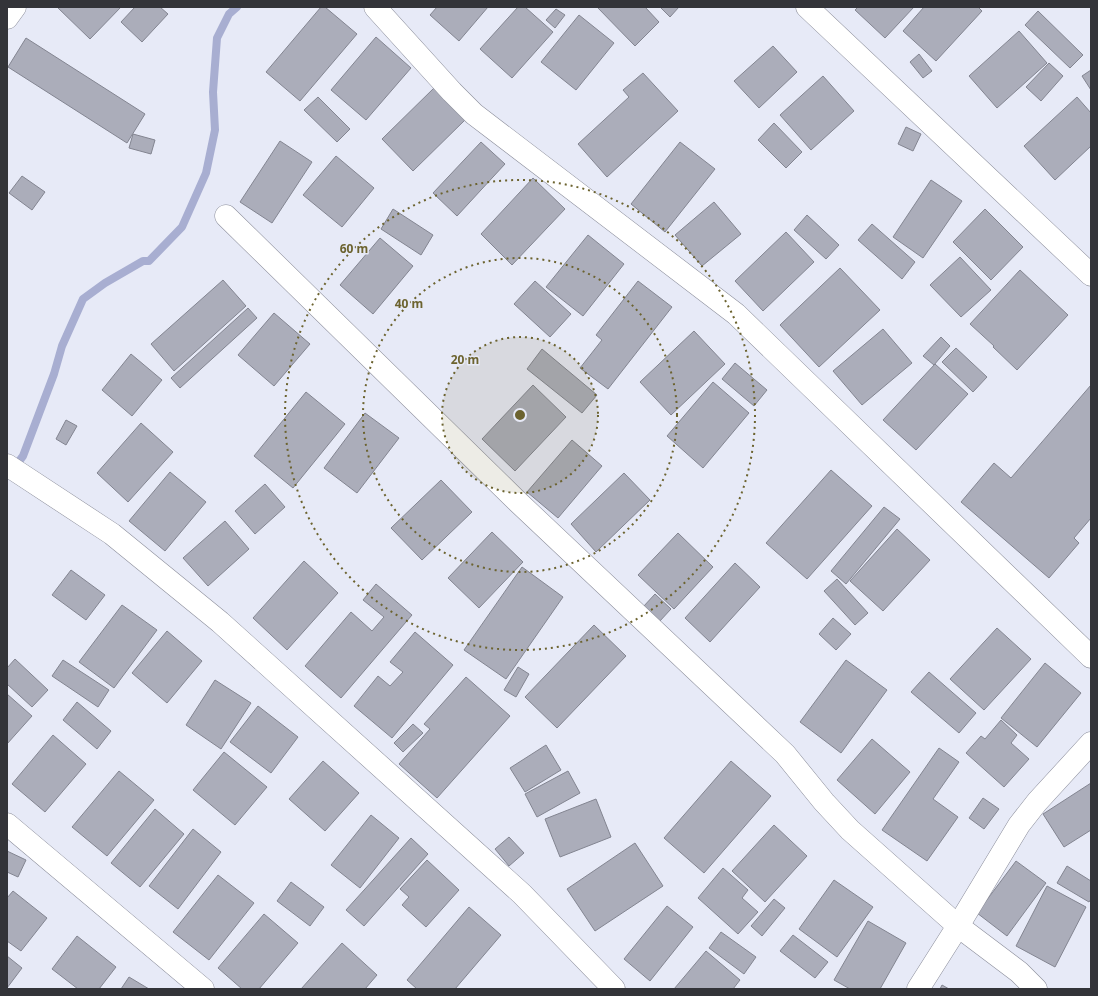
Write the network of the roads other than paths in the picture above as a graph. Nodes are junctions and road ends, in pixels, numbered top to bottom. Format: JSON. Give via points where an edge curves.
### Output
{"nodes":[{"id":1,"x":15,"y":7,"type":"edge"},
{"id":2,"x":375,"y":7,"type":"edge"},
{"id":3,"x":807,"y":7,"type":"edge"},
{"id":4,"x":7,"y":18,"type":"edge"},
{"id":5,"x":226,"y":216,"type":"dead end"},
{"id":6,"x":1091,"y":275,"type":"edge"},
{"id":7,"x":7,"y":465,"type":"edge"},
{"id":8,"x":1091,"y":657,"type":"edge"},
{"id":9,"x":1091,"y":743,"type":"edge"},
{"id":10,"x":7,"y":824,"type":"edge"},
{"id":11,"x":958,"y":926,"type":"junction"},
{"id":12,"x":204,"y":989,"type":"edge"},
{"id":13,"x":614,"y":989,"type":"edge"},
{"id":14,"x":918,"y":989,"type":"edge"},
{"id":15,"x":1036,"y":989,"type":"edge"}],
"edges":[{"from":1,"to":4,"type":"street"},
{"from":2,"to":8,"type":"street","via":[[474,114],[736,314]]},
{"from":3,"to":6,"type":"street"},
{"from":5,"to":11,"type":"street","via":[[518,502],[784,754],[850,830]]},
{"from":7,"to":13,"type":"street","via":[[112,534],[220,622],[522,894]]},
{"from":9,"to":11,"type":"street","via":[[1019,825]]},
{"from":10,"to":12,"type":"street"},
{"from":11,"to":14,"type":"street"},
{"from":11,"to":15,"type":"street","via":[[1019,972]]}]}
